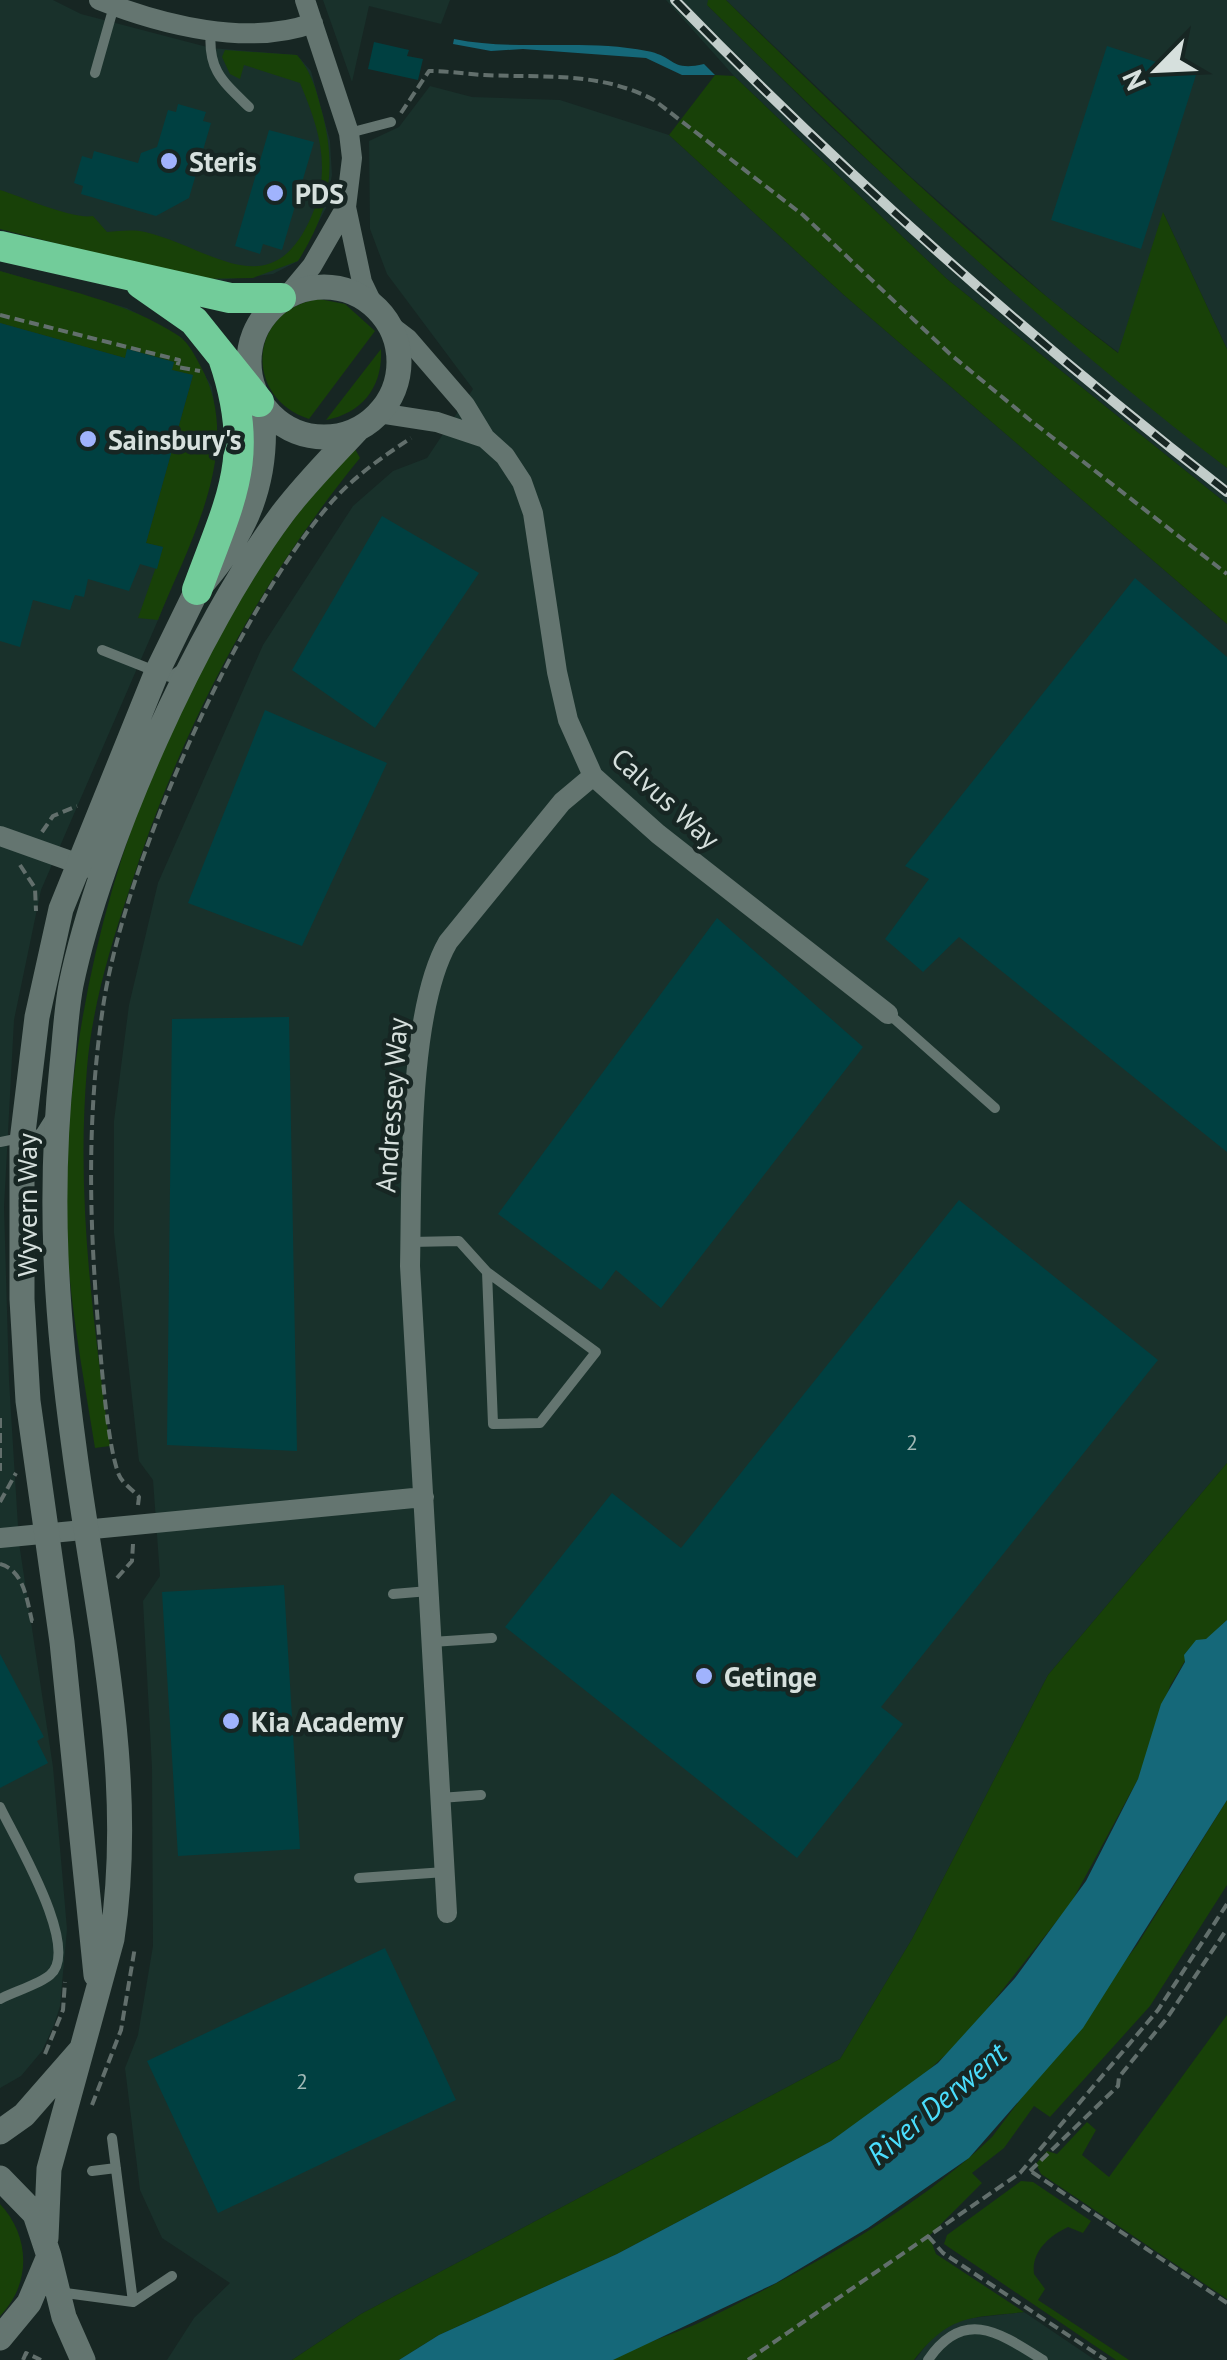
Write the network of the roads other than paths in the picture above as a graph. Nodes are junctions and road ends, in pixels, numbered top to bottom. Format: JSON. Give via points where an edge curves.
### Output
{"nodes":[{"id":1,"x":306,"y":0,"type":"edge"},
{"id":2,"x":106,"y":3,"type":"edge"},
{"id":3,"x":313,"y":22,"type":"junction"},
{"id":4,"x":212,"y":29,"type":"junction"},
{"id":5,"x":95,"y":73,"type":"dead end"},
{"id":6,"x":249,"y":107,"type":"dead end"},
{"id":7,"x":391,"y":122,"type":"road end"},
{"id":8,"x":349,"y":133,"type":"junction"},
{"id":9,"x":346,"y":207,"type":"junction"},
{"id":10,"x":0,"y":246,"type":"edge"},
{"id":11,"x":130,"y":277,"type":"junction"},
{"id":12,"x":284,"y":297,"type":"junction"},
{"id":13,"x":381,"y":316,"type":"junction"},
{"id":14,"x":213,"y":368,"type":"junction"},
{"id":15,"x":260,"y":404,"type":"junction"},
{"id":16,"x":379,"y":413,"type":"junction"},
{"id":17,"x":357,"y":430,"type":"junction"},
{"id":18,"x":485,"y":438,"type":"junction"},
{"id":19,"x":197,"y":590,"type":"junction"},
{"id":20,"x":102,"y":650,"type":"dead end"},
{"id":21,"x":197,"y":658,"type":"junction"},
{"id":22,"x":156,"y":674,"type":"junction"},
{"id":23,"x":593,"y":776,"type":"junction"},
{"id":24,"x":0,"y":836,"type":"edge"},
{"id":25,"x":76,"y":863,"type":"junction"},
{"id":26,"x":104,"y":873,"type":"junction"},
{"id":27,"x":888,"y":1014,"type":"joint"},
{"id":28,"x":58,"y":1106,"type":"junction"},
{"id":29,"x":995,"y":1108,"type":"dead end"},
{"id":30,"x":11,"y":1141,"type":"edge"},
{"id":31,"x":411,"y":1242,"type":"junction"},
{"id":32,"x":487,"y":1272,"type":"junction"},
{"id":33,"x":424,"y":1497,"type":"junction"},
{"id":34,"x":86,"y":1528,"type":"junction"},
{"id":35,"x":46,"y":1533,"type":"junction"},
{"id":36,"x":0,"y":1538,"type":"edge"},
{"id":37,"x":429,"y":1591,"type":"junction"},
{"id":38,"x":393,"y":1594,"type":"dead end"},
{"id":39,"x":492,"y":1638,"type":"dead end"},
{"id":40,"x":432,"y":1642,"type":"junction"},
{"id":41,"x":481,"y":1795,"type":"dead end"},
{"id":42,"x":440,"y":1798,"type":"junction"},
{"id":43,"x":0,"y":1807,"type":"edge"},
{"id":44,"x":445,"y":1872,"type":"junction"},
{"id":45,"x":359,"y":1878,"type":"dead end"},
{"id":46,"x":447,"y":1913,"type":"dead end"},
{"id":47,"x":97,"y":1990,"type":"junction"},
{"id":48,"x":0,"y":1998,"type":"edge"},
{"id":49,"x":82,"y":2049,"type":"junction"},
{"id":50,"x":0,"y":2132,"type":"edge"},
{"id":51,"x":112,"y":2138,"type":"dead end"},
{"id":52,"x":116,"y":2168,"type":"junction"},
{"id":53,"x":92,"y":2172,"type":"dead end"},
{"id":54,"x":0,"y":2178,"type":"edge"},
{"id":55,"x":48,"y":2247,"type":"junction"},
{"id":56,"x":172,"y":2276,"type":"dead end"},
{"id":57,"x":58,"y":2292,"type":"junction"},
{"id":58,"x":133,"y":2302,"type":"junction"},
{"id":59,"x":0,"y":2338,"type":"edge"},
{"id":60,"x":83,"y":2360,"type":"edge"},
{"id":61,"x":928,"y":2360,"type":"edge"},
{"id":62,"x":1042,"y":2360,"type":"edge"}],
"edges":[{"from":1,"to":3,"type":"street"},
{"from":2,"to":4,"type":"street"},
{"from":2,"to":5,"type":"lane"},
{"from":3,"to":4,"type":"street","via":[[270,34]]},
{"from":3,"to":8,"type":"street"},
{"from":4,"to":6,"type":"lane","via":[[214,70]]},
{"from":7,"to":8,"type":"lane"},
{"from":8,"to":9,"type":"street"},
{"from":9,"to":12,"type":"street","via":[[312,266]]},
{"from":9,"to":13,"type":"street","via":[[362,282]]},
{"from":10,"to":11,"type":"highway"},
{"from":11,"to":12,"type":"highway","via":[[243,300]]},
{"from":11,"to":14,"type":"highway","via":[[194,320]]},
{"from":12,"to":13,"type":"street","via":[[328,286],[362,298]]},
{"from":12,"to":15,"type":"street","via":[[264,318],[251,352]]},
{"from":13,"to":16,"type":"street","via":[[398,369]]},
{"from":13,"to":18,"type":"street","name":"Calvus Way","via":[[465,405]]},
{"from":14,"to":15,"type":"highway"},
{"from":14,"to":19,"type":"highway","via":[[238,410],[241,462]]},
{"from":15,"to":17,"type":"street","via":[[284,427],[312,438]]},
{"from":15,"to":19,"type":"street","name":"Wyvern Way","via":[[264,466],[252,512]]},
{"from":16,"to":17,"type":"street"},
{"from":16,"to":18,"type":"street"},
{"from":17,"to":21,"type":"street","name":"Wyvern Way","via":[[284,512]]},
{"from":18,"to":23,"type":"street","name":"Calvus Way","via":[[522,482],[533,514],[556,672]]},
{"from":19,"to":22,"type":"street","name":"Wyvern Way"},
{"from":20,"to":22,"type":"lane"},
{"from":21,"to":22,"type":"lane","via":[[170,677]]},
{"from":21,"to":26,"type":"street","name":"Wyvern Way"},
{"from":22,"to":25,"type":"street","name":"Wyvern Way"},
{"from":23,"to":27,"type":"street","name":"Calvus Way"},
{"from":23,"to":31,"type":"street","name":"Andressey Way","via":[[562,802],[436,964],[426,1004],[412,1158]]},
{"from":24,"to":25,"type":"street"},
{"from":25,"to":26,"type":"street"},
{"from":25,"to":30,"type":"street","name":"Wyvern Way","via":[[45,972]]},
{"from":26,"to":28,"type":"street","name":"Wyvern Way","via":[[70,986]]},
{"from":27,"to":29,"type":"lane"},
{"from":28,"to":30,"type":"lane","via":[[40,1134]]},
{"from":28,"to":34,"type":"street","name":"Wyvern Way","via":[[52,1236]]},
{"from":30,"to":35,"type":"street","name":"Wyvern Way","via":[[30,1419]]},
{"from":31,"to":32,"type":"lane","via":[[459,1241]]},
{"from":31,"to":33,"type":"street","name":"Andressey Way"},
{"from":32,"to":32,"type":"lane","via":[[493,1424],[540,1423],[596,1352]]},
{"from":33,"to":34,"type":"street"},
{"from":33,"to":37,"type":"street","name":"Andressey Way"},
{"from":34,"to":35,"type":"street"},
{"from":34,"to":47,"type":"street","name":"Wyvern Way","via":[[114,1706],[118,1820],[117,1905]]},
{"from":35,"to":36,"type":"street"},
{"from":35,"to":47,"type":"street","name":"Wyvern Way"},
{"from":37,"to":38,"type":"lane"},
{"from":37,"to":40,"type":"street","name":"Andressey Way"},
{"from":39,"to":40,"type":"lane"},
{"from":40,"to":42,"type":"street","name":"Andressey Way"},
{"from":41,"to":42,"type":"lane"},
{"from":42,"to":44,"type":"street","name":"Andressey Way"},
{"from":43,"to":48,"type":"lane","via":[[59,1943],[49,1976]]},
{"from":44,"to":45,"type":"lane"},
{"from":44,"to":46,"type":"street","name":"Andressey Way"},
{"from":47,"to":49,"type":"street","name":"Wyvern Way"},
{"from":49,"to":50,"type":"street","name":"Wyvern Way"},
{"from":49,"to":55,"type":"street","name":"Wyvern Way","via":[[49,2169]]},
{"from":51,"to":52,"type":"lane"},
{"from":52,"to":53,"type":"lane"},
{"from":52,"to":58,"type":"lane"},
{"from":54,"to":55,"type":"street","via":[[23,2198]]},
{"from":55,"to":57,"type":"street"},
{"from":55,"to":59,"type":"street","via":[[30,2304]]},
{"from":56,"to":58,"type":"lane"},
{"from":57,"to":58,"type":"lane"},
{"from":57,"to":60,"type":"street"},
{"from":61,"to":62,"type":"lane","via":[[950,2335],[988,2329]]}]}
